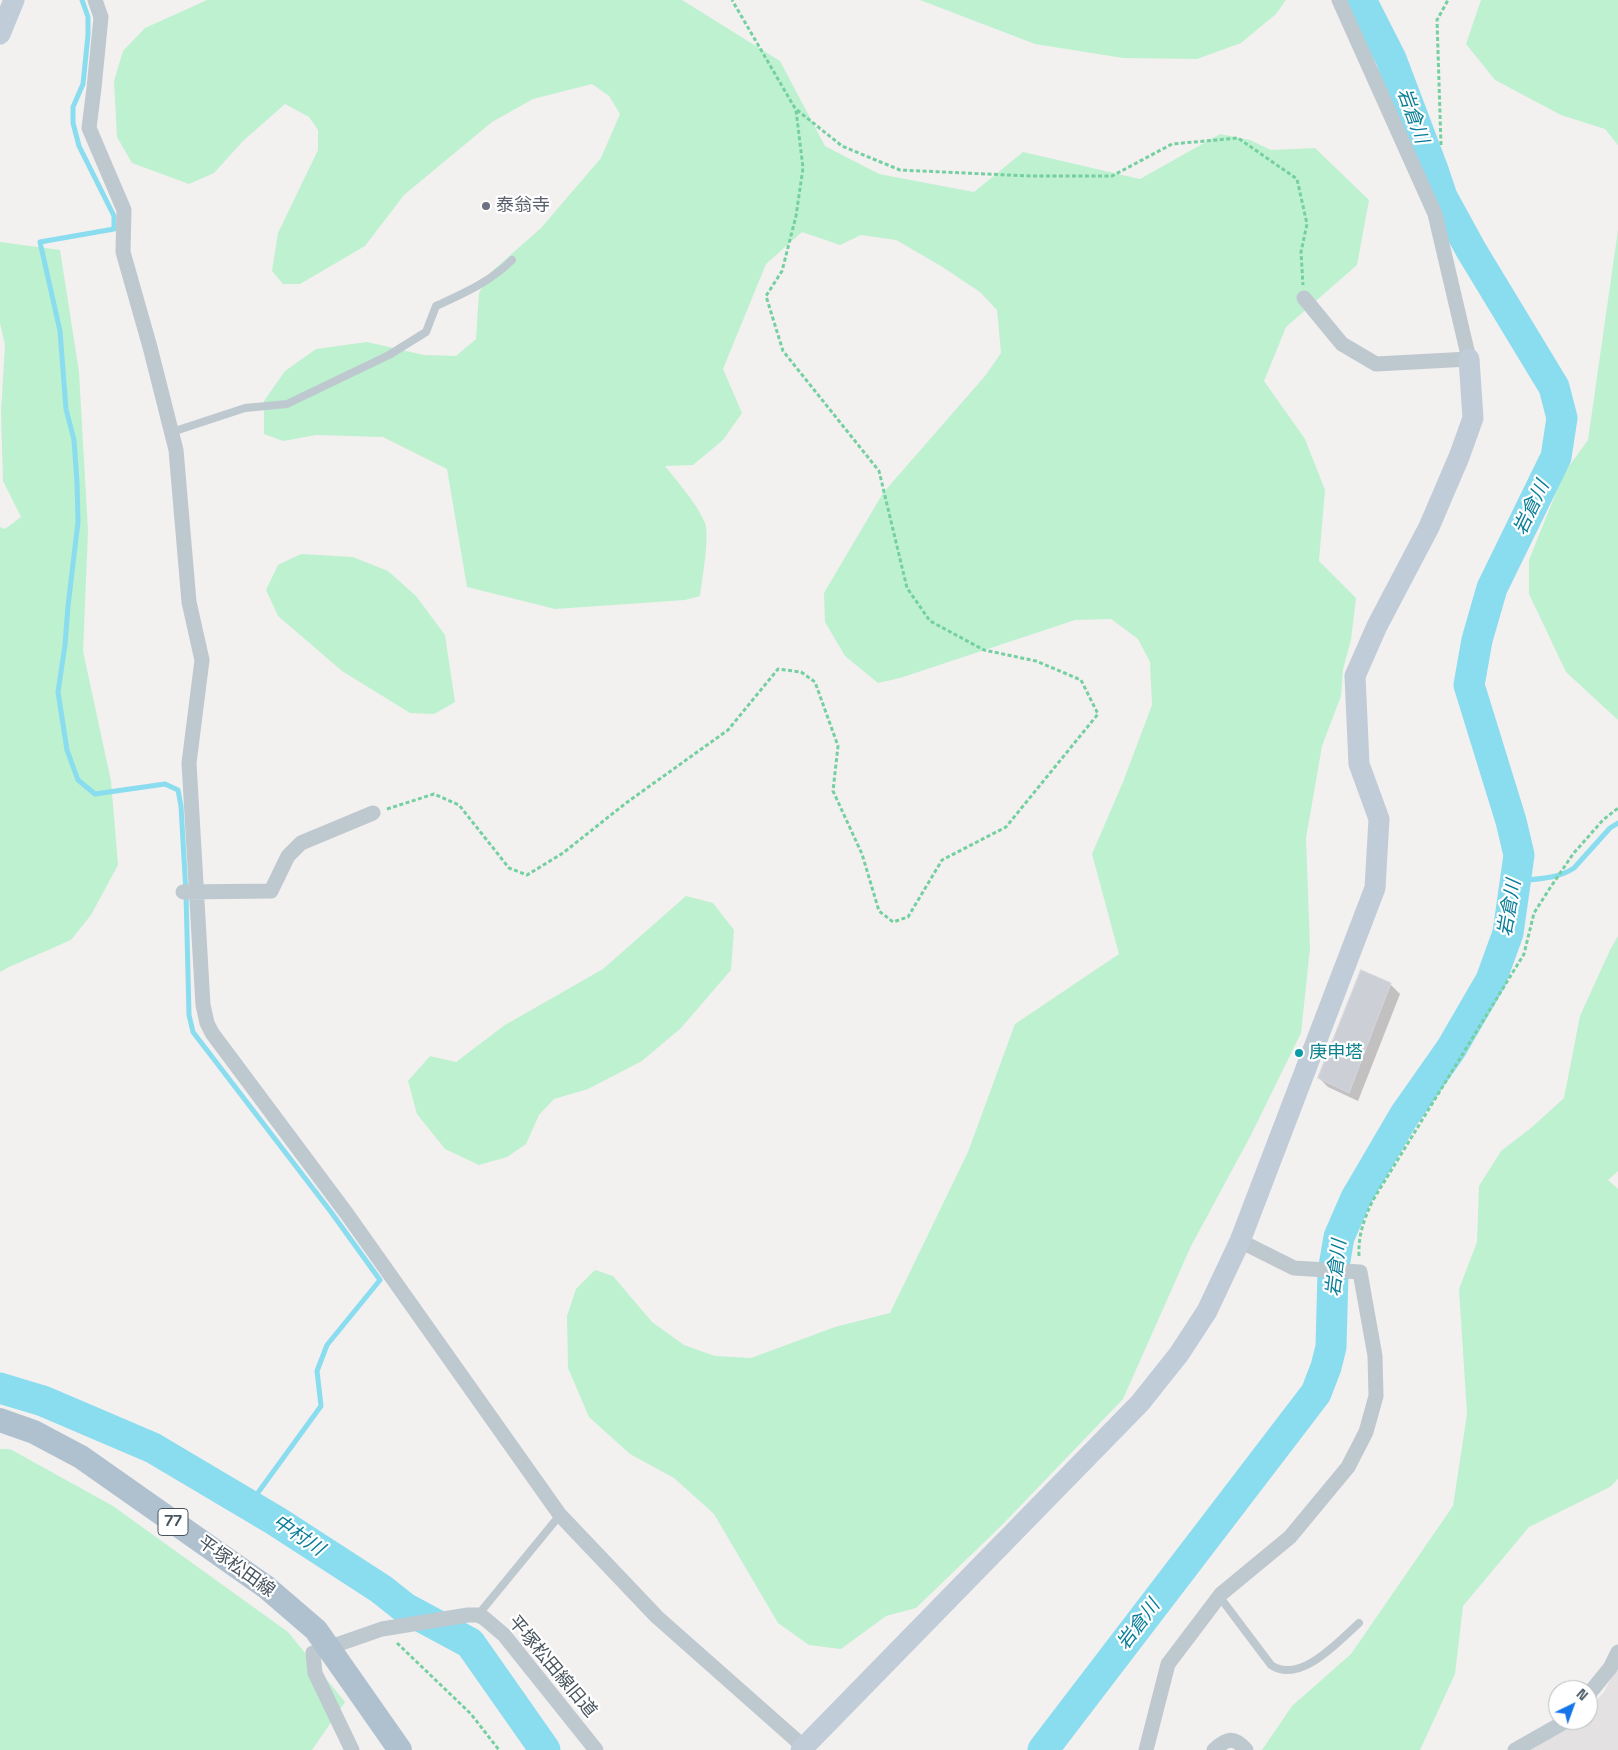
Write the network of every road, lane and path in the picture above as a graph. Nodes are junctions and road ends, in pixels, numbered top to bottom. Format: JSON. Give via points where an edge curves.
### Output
{"nodes":[{"id":1,"x":14,"y":0,"type":"edge"},
{"id":2,"x":95,"y":0,"type":"edge"},
{"id":3,"x":732,"y":0,"type":"edge"},
{"id":4,"x":1339,"y":0,"type":"edge"},
{"id":5,"x":1448,"y":0,"type":"edge"},
{"id":6,"x":0,"y":34,"type":"edge"},
{"id":7,"x":796,"y":110,"type":"junction"},
{"id":8,"x":1441,"y":145,"type":"dead end"},
{"id":9,"x":512,"y":260,"type":"dead end"},
{"id":10,"x":1304,"y":298,"type":"joint"},
{"id":11,"x":1469,"y":359,"type":"junction"},
{"id":12,"x":172,"y":432,"type":"junction"},
{"id":13,"x":1618,"y":808,"type":"edge"},
{"id":14,"x":373,"y":813,"type":"joint"},
{"id":15,"x":190,"y":892,"type":"junction"},
{"id":16,"x":1240,"y":1241,"type":"junction"},
{"id":17,"x":1353,"y":1272,"type":"junction"},
{"id":18,"x":0,"y":1420,"type":"edge"},
{"id":19,"x":560,"y":1515,"type":"junction"},
{"id":20,"x":1219,"y":1596,"type":"junction"},
{"id":21,"x":478,"y":1615,"type":"junction"},
{"id":22,"x":1359,"y":1623,"type":"dead end"},
{"id":23,"x":387,"y":1628,"type":"junction"},
{"id":24,"x":329,"y":1648,"type":"junction"},
{"id":25,"x":1618,"y":1652,"type":"edge"},
{"id":26,"x":1598,"y":1683,"type":"edge"},
{"id":27,"x":1550,"y":1730,"type":"edge"},
{"id":28,"x":396,"y":1748,"type":"edge"},
{"id":29,"x":803,"y":1748,"type":"edge"},
{"id":30,"x":352,"y":1750,"type":"edge"},
{"id":31,"x":499,"y":1750,"type":"edge"},
{"id":32,"x":596,"y":1750,"type":"edge"},
{"id":33,"x":1146,"y":1750,"type":"edge"},
{"id":34,"x":1214,"y":1750,"type":"edge"},
{"id":35,"x":1246,"y":1750,"type":"edge"},
{"id":36,"x":1515,"y":1750,"type":"edge"}],
"edges":[{"from":1,"to":6,"type":"street"},
{"from":2,"to":12,"type":"street","via":[[100,17],[89,128],[124,210],[124,252]]},
{"from":3,"to":7,"type":"path"},
{"from":4,"to":11,"type":"street","via":[[1435,214]]},
{"from":5,"to":8,"type":"path","via":[[1438,20]]},
{"from":7,"to":10,"type":"path","via":[[842,146],[900,170],[1112,176],[1172,144],[1238,138],[1297,179],[1307,224],[1300,252]]},
{"from":7,"to":14,"type":"path","via":[[803,168],[796,216],[782,272],[766,296],[783,350],[879,471],[907,588],[930,621],[984,650],[1036,661],[1081,680],[1098,714],[1006,827],[942,860],[908,917],[893,922],[879,911],[862,854],[833,791],[838,746],[815,682],[801,672],[778,669],[728,730],[563,853],[527,875],[509,868],[459,805],[434,794]]},
{"from":9,"to":12,"type":"lane","via":[[475,289],[436,306],[426,332],[389,355],[287,404],[246,408]]},
{"from":10,"to":11,"type":"street","via":[[1342,344],[1376,364]]},
{"from":11,"to":16,"type":"street","via":[[1473,418],[1459,457],[1429,527],[1354,676],[1359,764],[1379,819],[1375,888]]},
{"from":12,"to":15,"type":"street","via":[[189,602],[202,660],[189,763]]},
{"from":13,"to":17,"type":"path","via":[[1573,854],[1534,913],[1524,954],[1373,1200],[1363,1223]]},
{"from":14,"to":15,"type":"street","via":[[301,843],[288,856],[271,891]]},
{"from":15,"to":19,"type":"street","via":[[203,1005],[212,1033],[348,1214]]},
{"from":16,"to":17,"type":"street","via":[[1294,1268]]},
{"from":16,"to":29,"type":"street","via":[[1207,1311],[1179,1354],[1140,1403]]},
{"from":17,"to":20,"type":"street","via":[[1375,1356],[1376,1396],[1366,1432],[1348,1467],[1290,1537]]},
{"from":18,"to":24,"type":"main road","name":"平塚松田線","number":"77","via":[[34,1432],[81,1458],[266,1587],[316,1630]]},
{"from":19,"to":21,"type":"lane"},
{"from":19,"to":29,"type":"street","via":[[657,1617]]},
{"from":20,"to":22,"type":"lane","via":[[1278,1670],[1307,1666]]},
{"from":20,"to":33,"type":"street","via":[[1168,1664]]},
{"from":21,"to":23,"type":"street"},
{"from":21,"to":32,"type":"street","name":"平塚松田線旧道","via":[[504,1635]]},
{"from":23,"to":24,"type":"street"},
{"from":23,"to":31,"type":"path","via":[[471,1714]]},
{"from":24,"to":28,"type":"main road","name":"平塚松田線","number":"77"},
{"from":24,"to":30,"type":"street","via":[[313,1653],[316,1673]]},
{"from":25,"to":26,"type":"street"},
{"from":27,"to":36,"type":"street"},
{"from":34,"to":35,"type":"street","via":[[1221,1743],[1233,1740]]}]}
